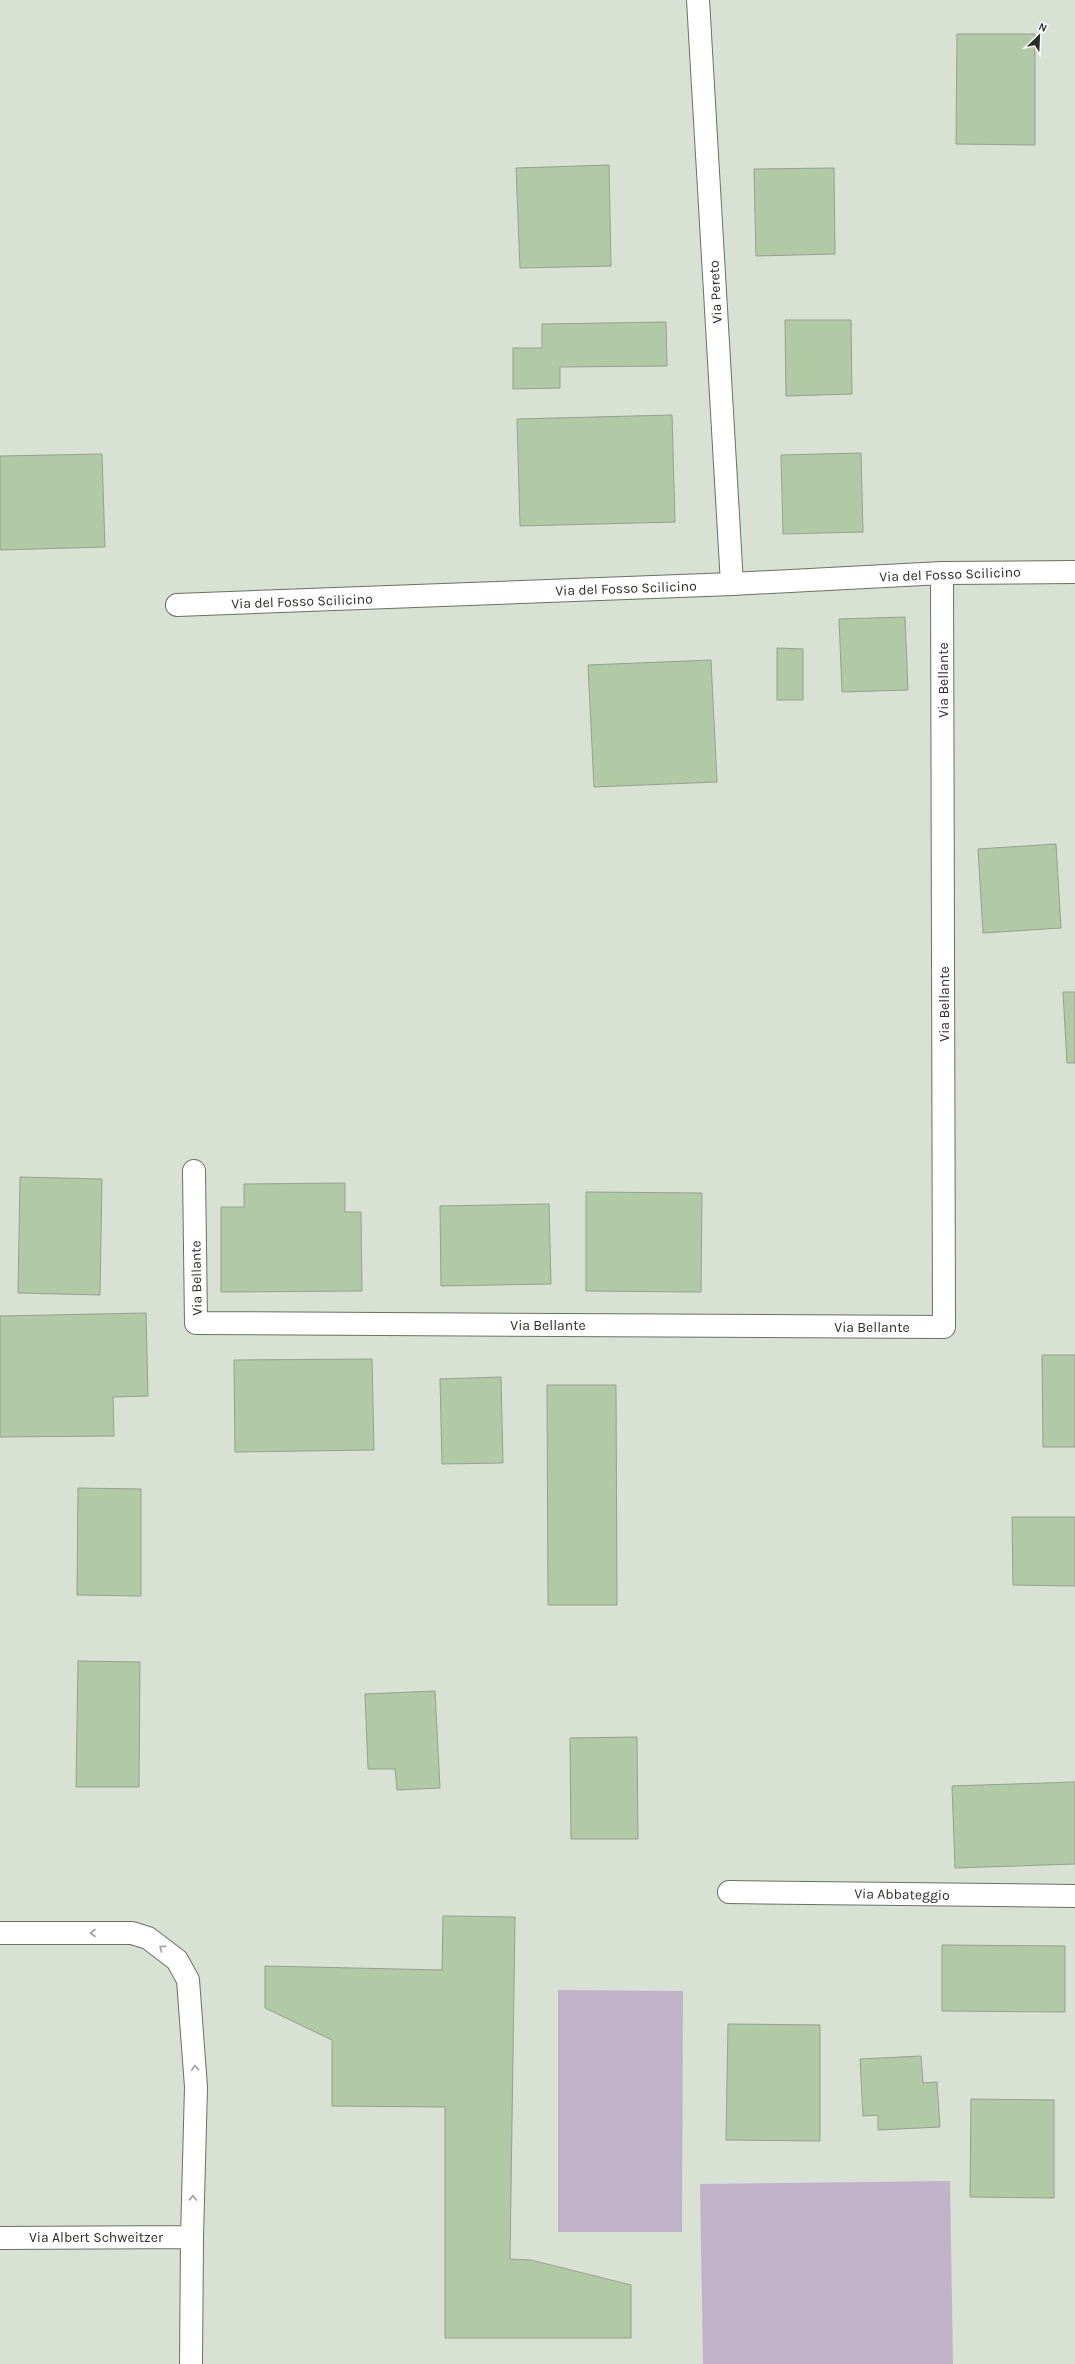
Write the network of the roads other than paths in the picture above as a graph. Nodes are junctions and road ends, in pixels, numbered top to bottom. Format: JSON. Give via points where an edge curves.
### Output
{"nodes":[{"id":1,"x":698,"y":0,"type":"edge"},
{"id":2,"x":942,"y":572,"type":"junction"},
{"id":3,"x":1075,"y":572,"type":"edge"},
{"id":4,"x":732,"y":584,"type":"junction"},
{"id":5,"x":177,"y":605,"type":"dead end"},
{"id":6,"x":194,"y":1171,"type":"dead end"},
{"id":7,"x":730,"y":1892,"type":"dead end"},
{"id":8,"x":1075,"y":1896,"type":"edge"},
{"id":9,"x":0,"y":1933,"type":"edge"},
{"id":10,"x":192,"y":2237,"type":"junction"},
{"id":11,"x":0,"y":2238,"type":"edge"},
{"id":12,"x":191,"y":2364,"type":"edge"}],
"edges":[{"from":1,"to":4,"type":"street","name":"Via Pereto"},
{"from":2,"to":3,"type":"street","name":"Via del Fosso Scilicino"},
{"from":2,"to":4,"type":"street","name":"Via del Fosso Scilicino"},
{"from":2,"to":6,"type":"street","name":"Via Bellante","via":[[944,1327],[196,1323]]},
{"from":4,"to":5,"type":"street","name":"Via del Fosso Scilicino"},
{"from":7,"to":8,"type":"street","name":"Via Abbateggio"},
{"from":10,"to":9,"type":"street","one_way":true,"via":[[196,2087],[188,1980],[177,1960],[148,1938],[132,1933]]},
{"from":10,"to":11,"type":"street","name":"Via Albert Schweitzer"},
{"from":10,"to":12,"type":"street"}]}
